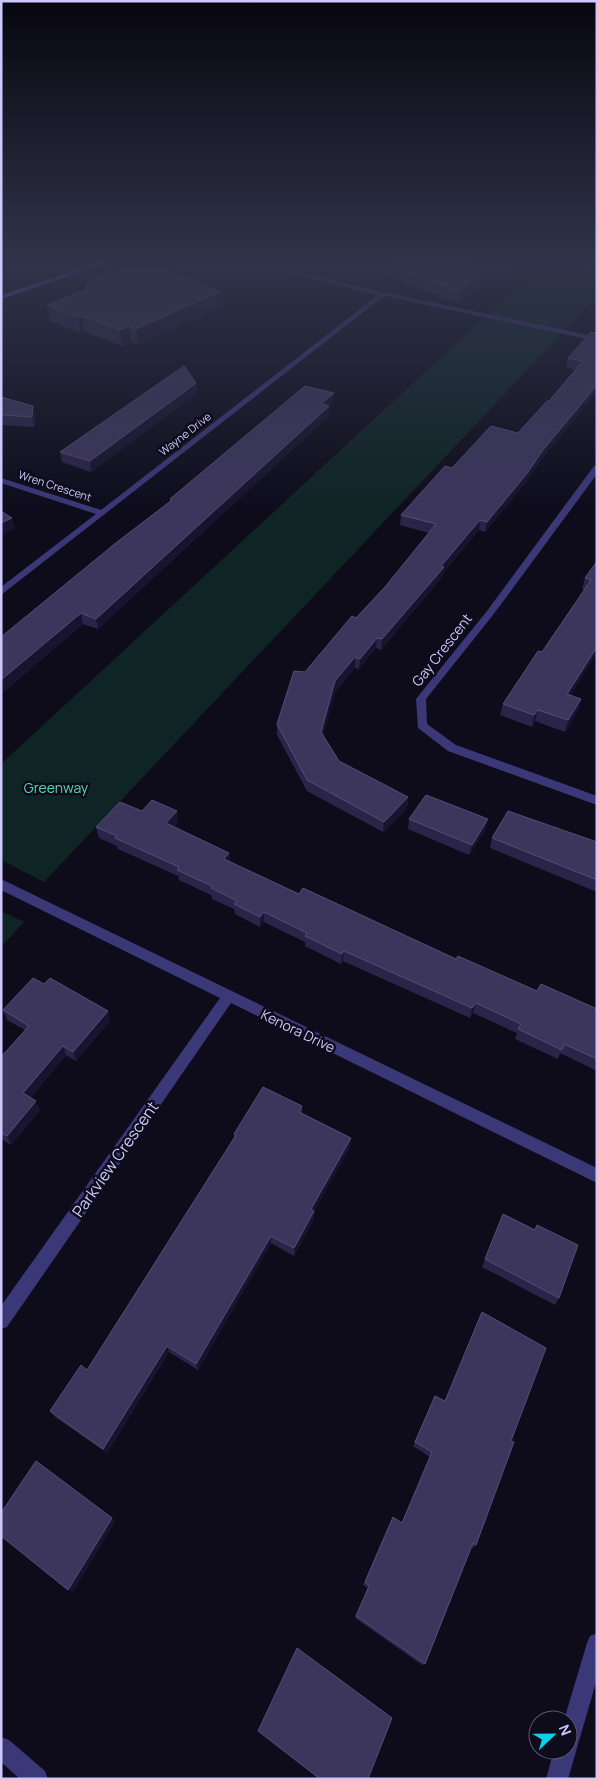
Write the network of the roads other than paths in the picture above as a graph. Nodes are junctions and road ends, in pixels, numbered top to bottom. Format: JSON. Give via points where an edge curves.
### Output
{"nodes":[{"id":1,"x":316,"y":346,"type":"edge"},
{"id":2,"x":597,"y":468,"type":"edge"},
{"id":3,"x":1,"y":480,"type":"edge"},
{"id":4,"x":102,"y":513,"type":"junction"},
{"id":5,"x":1,"y":592,"type":"edge"},
{"id":6,"x":597,"y":801,"type":"edge"},
{"id":7,"x":1,"y":884,"type":"edge"},
{"id":8,"x":228,"y":997,"type":"junction"},
{"id":9,"x":597,"y":1176,"type":"edge"},
{"id":10,"x":1,"y":1321,"type":"edge"},
{"id":11,"x":597,"y":1643,"type":"edge"},
{"id":12,"x":577,"y":1710,"type":"edge"},
{"id":13,"x":1,"y":1748,"type":"edge"},
{"id":14,"x":562,"y":1760,"type":"edge"},
{"id":15,"x":37,"y":1779,"type":"edge"},
{"id":16,"x":557,"y":1779,"type":"edge"}],
"edges":[{"from":1,"to":4,"type":"street","name":"Wayne Drive"},
{"from":2,"to":6,"type":"street","name":"Gay Crescent","via":[[490,613],[421,699],[422,725],[452,748]]},
{"from":3,"to":4,"type":"street","name":"Wren Crescent"},
{"from":4,"to":5,"type":"street","name":"Wayne Drive"},
{"from":7,"to":8,"type":"street","name":"Kenora Drive"},
{"from":8,"to":9,"type":"street","name":"Kenora Drive"},
{"from":8,"to":10,"type":"street","name":"Parkview Crescent"},
{"from":11,"to":12,"type":"street"},
{"from":13,"to":15,"type":"street"},
{"from":14,"to":16,"type":"street"}]}
